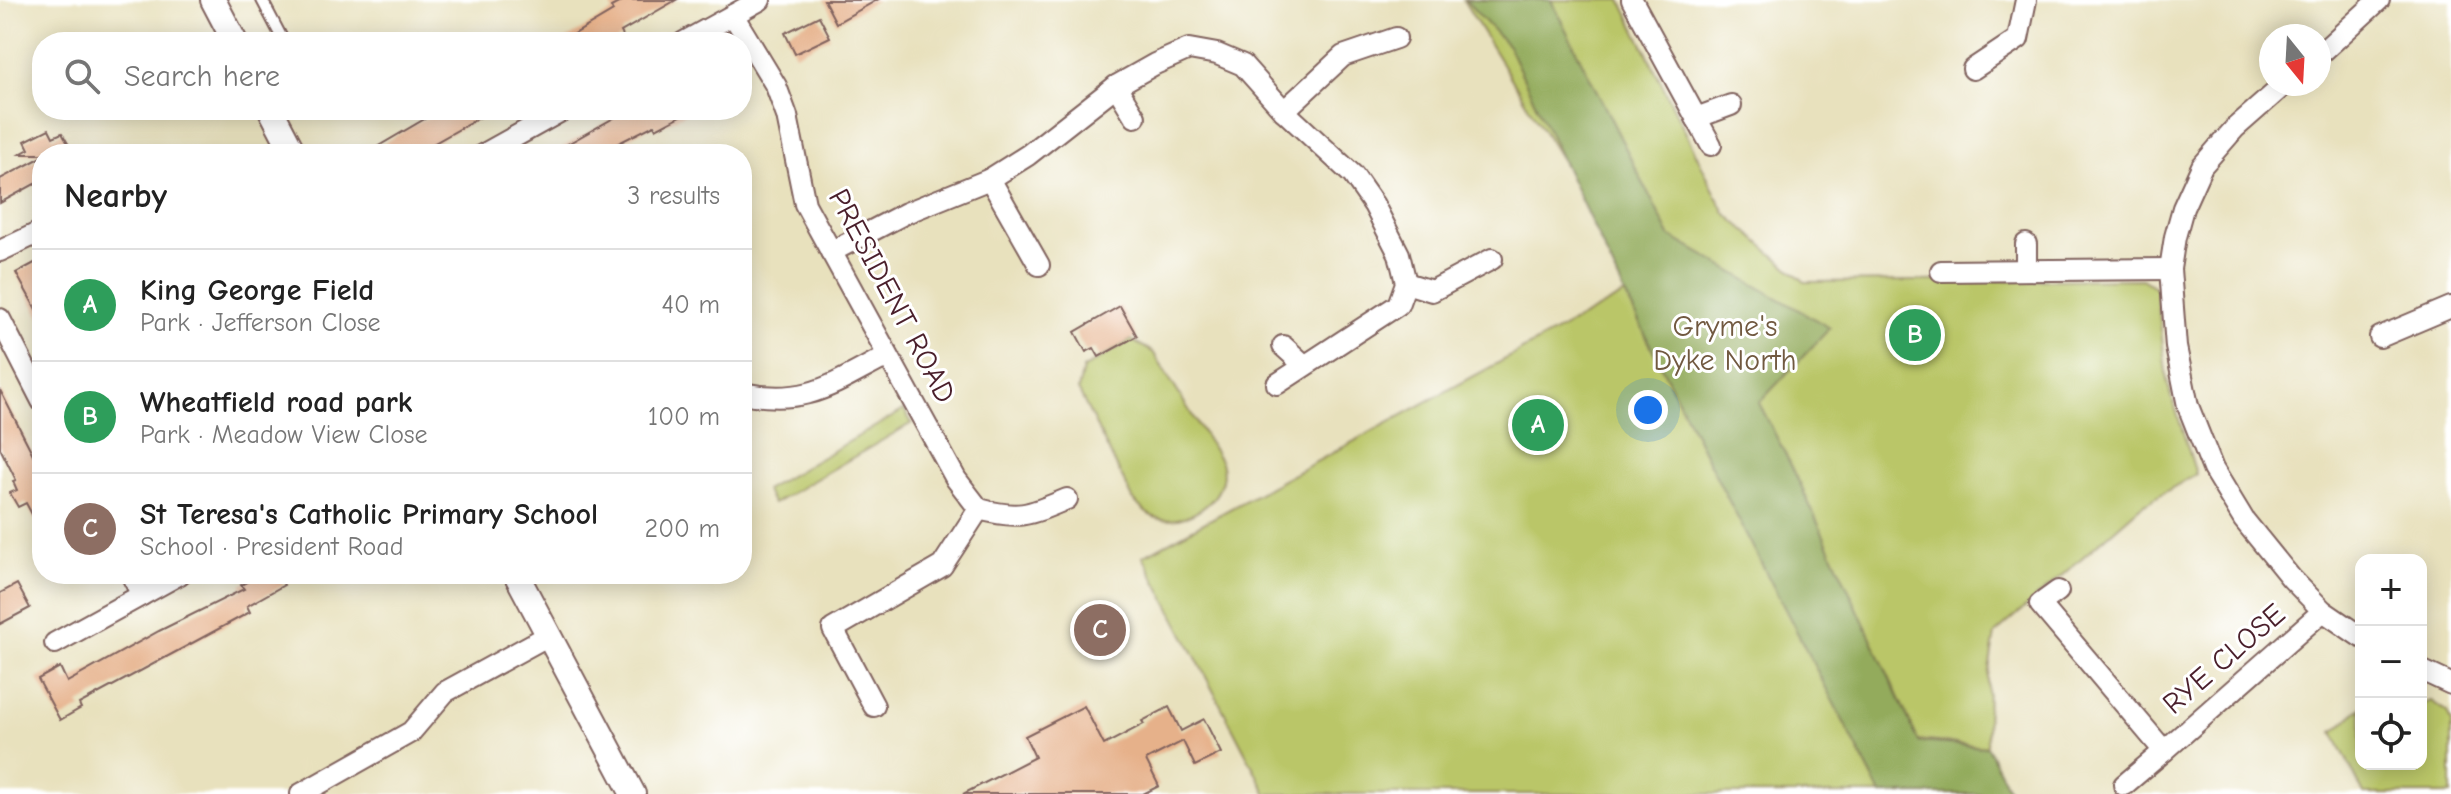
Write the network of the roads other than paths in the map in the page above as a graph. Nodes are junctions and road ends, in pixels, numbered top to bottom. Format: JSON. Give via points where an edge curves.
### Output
{"nodes":[{"id":1,"x":213,"y":0,"type":"edge"},
{"id":2,"x":262,"y":0,"type":"edge"},
{"id":3,"x":760,"y":0,"type":"edge"},
{"id":4,"x":1632,"y":0,"type":"edge"},
{"id":5,"x":2026,"y":0,"type":"edge"},
{"id":6,"x":2379,"y":0,"type":"edge"},
{"id":7,"x":733,"y":15,"type":"junction"},
{"id":8,"x":230,"y":32,"type":"edge"},
{"id":9,"x":279,"y":32,"type":"edge"},
{"id":10,"x":702,"y":32,"type":"edge"},
{"id":11,"x":743,"y":32,"type":"edge"},
{"id":12,"x":1396,"y":38,"type":"dead end"},
{"id":13,"x":2331,"y":44,"type":"edge"},
{"id":14,"x":752,"y":46,"type":"edge"},
{"id":15,"x":1973,"y":69,"type":"dead end"},
{"id":16,"x":1116,"y":86,"type":"junction"},
{"id":17,"x":2271,"y":96,"type":"edge"},
{"id":18,"x":1731,"y":105,"type":"dead end"},
{"id":19,"x":1284,"y":111,"type":"junction"},
{"id":20,"x":1135,"y":117,"type":"dead end"},
{"id":21,"x":1696,"y":118,"type":"junction"},
{"id":22,"x":276,"y":120,"type":"edge"},
{"id":23,"x":545,"y":120,"type":"edge"},
{"id":24,"x":289,"y":144,"type":"edge"},
{"id":25,"x":502,"y":144,"type":"edge"},
{"id":26,"x":1711,"y":145,"type":"dead end"},
{"id":27,"x":990,"y":179,"type":"junction"},
{"id":28,"x":32,"y":236,"type":"edge"},
{"id":29,"x":2026,"y":244,"type":"dead end"},
{"id":30,"x":0,"y":251,"type":"edge"},
{"id":31,"x":831,"y":252,"type":"junction"},
{"id":32,"x":1492,"y":259,"type":"dead end"},
{"id":33,"x":1039,"y":265,"type":"dead end"},
{"id":34,"x":2170,"y":269,"type":"junction"},
{"id":35,"x":2026,"y":270,"type":"junction"},
{"id":36,"x":1941,"y":271,"type":"dead end"},
{"id":37,"x":1406,"y":283,"type":"junction"},
{"id":38,"x":2451,"y":307,"type":"edge"},
{"id":39,"x":0,"y":319,"type":"edge"},
{"id":40,"x":2380,"y":337,"type":"dead end"},
{"id":41,"x":1283,"y":346,"type":"dead end"},
{"id":42,"x":887,"y":356,"type":"junction"},
{"id":43,"x":1304,"y":365,"type":"junction"},
{"id":44,"x":32,"y":381,"type":"edge"},
{"id":45,"x":1277,"y":384,"type":"dead end"},
{"id":46,"x":752,"y":395,"type":"edge"},
{"id":47,"x":1067,"y":499,"type":"dead end"},
{"id":48,"x":979,"y":509,"type":"junction"},
{"id":49,"x":136,"y":584,"type":"edge"},
{"id":50,"x":162,"y":584,"type":"edge"},
{"id":51,"x":521,"y":584,"type":"edge"},
{"id":52,"x":2058,"y":591,"type":"dead end"},
{"id":53,"x":142,"y":595,"type":"junction"},
{"id":54,"x":2323,"y":611,"type":"junction"},
{"id":55,"x":2355,"y":633,"type":"edge"},
{"id":56,"x":549,"y":635,"type":"junction"},
{"id":57,"x":55,"y":643,"type":"dead end"},
{"id":58,"x":2427,"y":673,"type":"edge"},
{"id":59,"x":2451,"y":684,"type":"edge"},
{"id":60,"x":874,"y":706,"type":"dead end"},
{"id":61,"x":2164,"y":751,"type":"junction"},
{"id":62,"x":2124,"y":785,"type":"dead end"},
{"id":63,"x":301,"y":794,"type":"edge"},
{"id":64,"x":633,"y":794,"type":"edge"}],
"edges":[{"from":1,"to":8,"type":"street"},
{"from":2,"to":9,"type":"lane"},
{"from":3,"to":7,"type":"street"},
{"from":4,"to":21,"type":"street"},
{"from":5,"to":15,"type":"street","via":[[2018,39]]},
{"from":6,"to":13,"type":"street"},
{"from":7,"to":10,"type":"street"},
{"from":7,"to":11,"type":"street","name":"PRESIDENT ROAD"},
{"from":12,"to":19,"type":"street","via":[[1343,56]]},
{"from":14,"to":31,"type":"street","name":"PRESIDENT ROAD","via":[[776,86],[805,204]]},
{"from":16,"to":19,"type":"street","via":[[1189,49],[1243,65]]},
{"from":16,"to":20,"type":"street"},
{"from":16,"to":27,"type":"street"},
{"from":17,"to":34,"type":"street","via":[[2202,166],[2183,208]]},
{"from":18,"to":21,"type":"street"},
{"from":19,"to":37,"type":"street","via":[[1353,175],[1399,254]]},
{"from":21,"to":26,"type":"street"},
{"from":22,"to":24,"type":"street"},
{"from":23,"to":25,"type":"street"},
{"from":27,"to":31,"type":"street","via":[[906,213]]},
{"from":27,"to":33,"type":"street"},
{"from":28,"to":30,"type":"street"},
{"from":29,"to":35,"type":"street"},
{"from":31,"to":42,"type":"street","name":"PRESIDENT ROAD"},
{"from":32,"to":37,"type":"street","via":[[1432,291]]},
{"from":34,"to":35,"type":"street"},
{"from":34,"to":54,"type":"street","via":[[2176,347],[2188,406],[2213,469],[2244,520]]},
{"from":35,"to":36,"type":"street"},
{"from":37,"to":43,"type":"street","via":[[1398,305]]},
{"from":38,"to":40,"type":"street"},
{"from":39,"to":44,"type":"street"},
{"from":41,"to":43,"type":"street"},
{"from":42,"to":46,"type":"street","via":[[794,398]]},
{"from":42,"to":48,"type":"street","name":"PRESIDENT ROAD","via":[[956,479]]},
{"from":43,"to":45,"type":"street"},
{"from":47,"to":48,"type":"street","via":[[1031,515],[1004,516]]},
{"from":48,"to":60,"type":"street","via":[[942,566],[833,629]]},
{"from":49,"to":53,"type":"street"},
{"from":50,"to":53,"type":"street"},
{"from":51,"to":56,"type":"street"},
{"from":52,"to":61,"type":"street","name":"RYE CLOSE","via":[[2040,604]]},
{"from":53,"to":57,"type":"street"},
{"from":54,"to":55,"type":"street"},
{"from":54,"to":61,"type":"street","name":"RYE CLOSE"},
{"from":56,"to":63,"type":"street","via":[[445,692],[411,732]]},
{"from":56,"to":64,"type":"street"},
{"from":58,"to":59,"type":"street"},
{"from":61,"to":62,"type":"street","name":"RYE CLOSE"}]}
